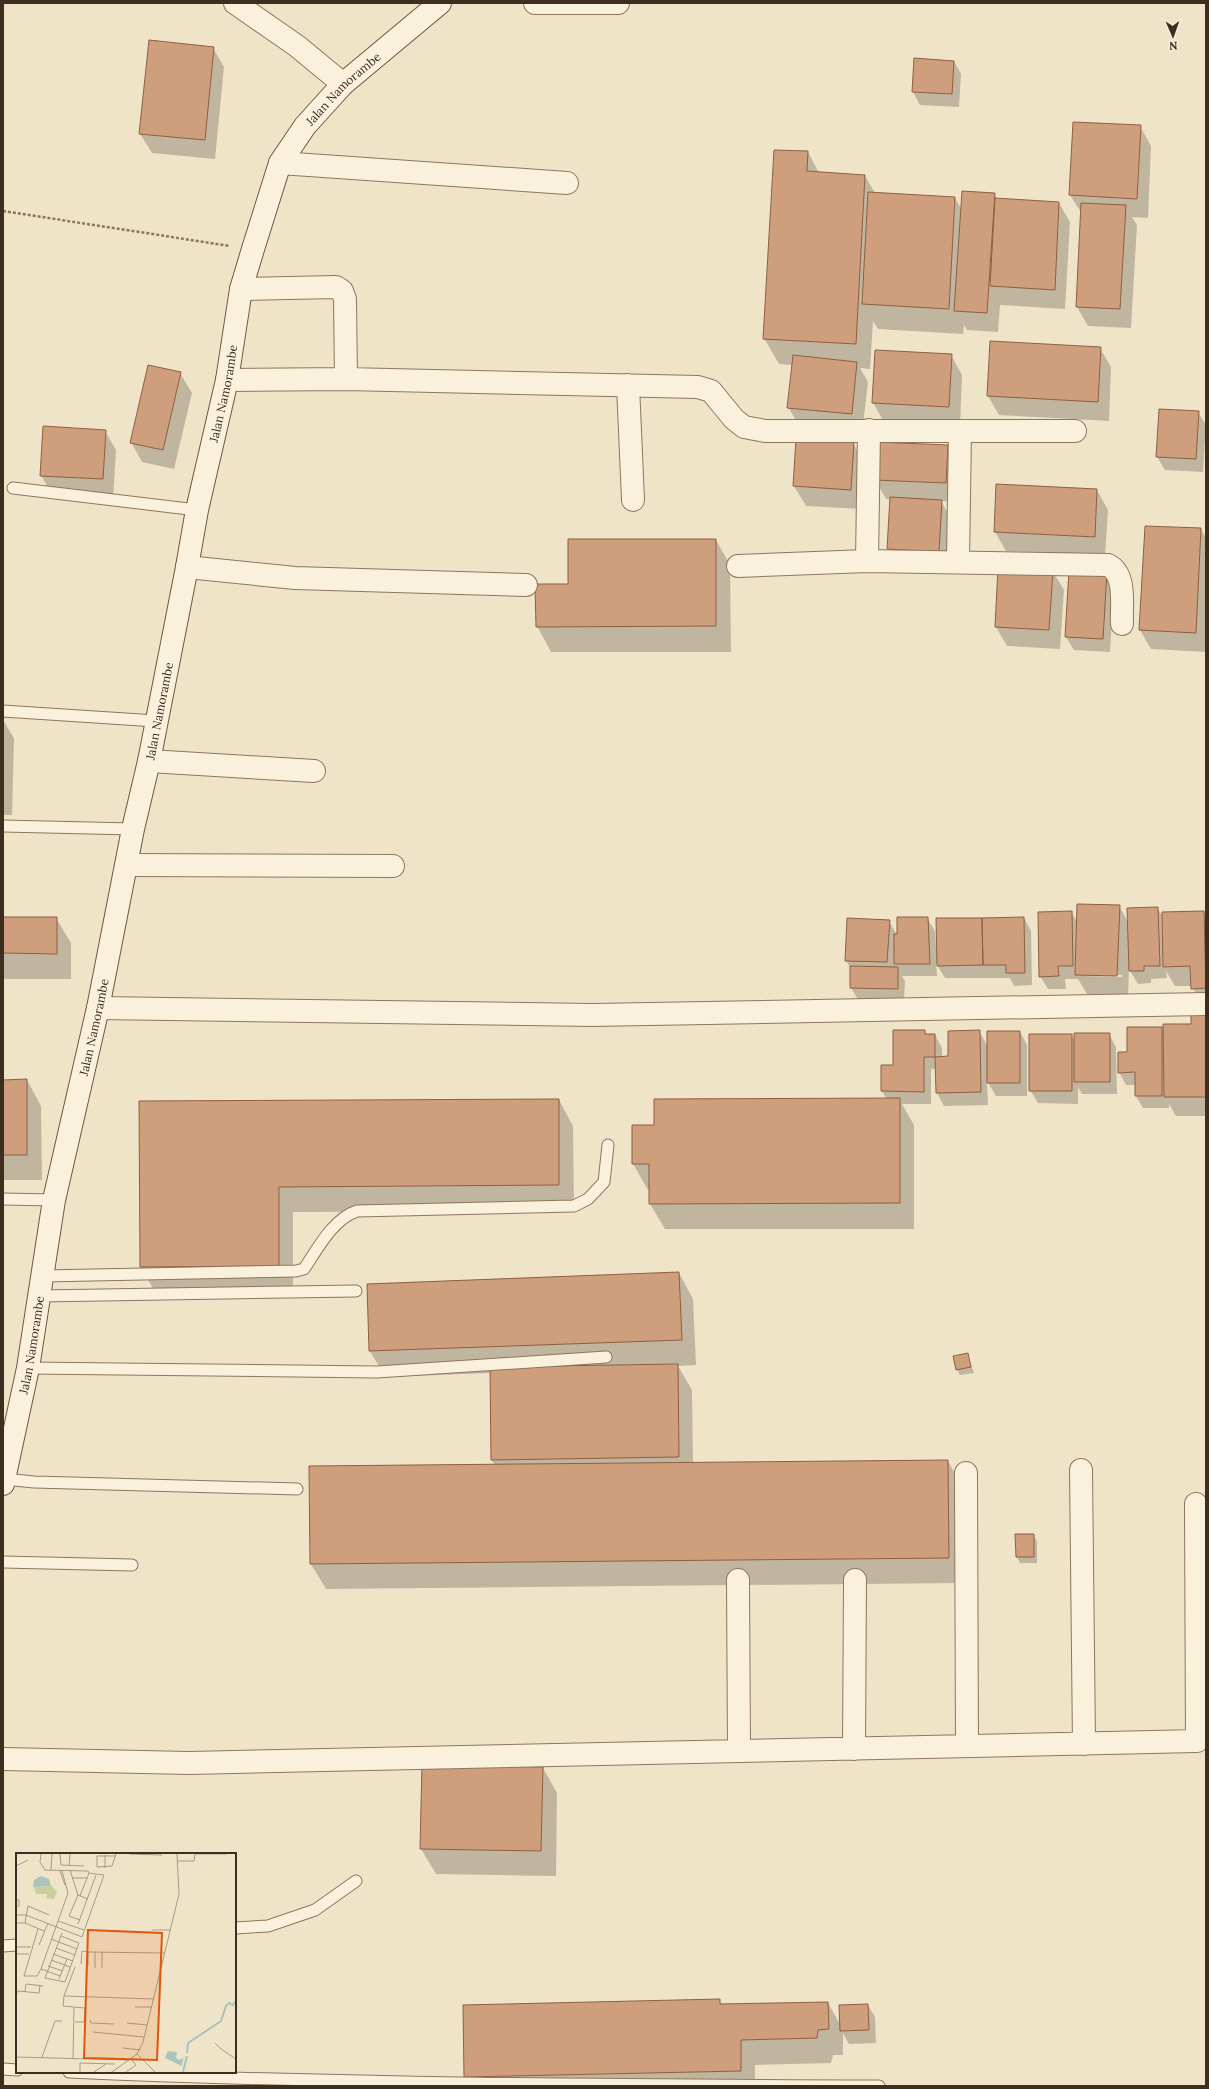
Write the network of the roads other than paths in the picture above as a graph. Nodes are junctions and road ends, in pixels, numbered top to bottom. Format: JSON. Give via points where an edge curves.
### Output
{"nodes":[{"id":1,"x":235,"y":3,"type":"edge"},
{"id":2,"x":535,"y":3,"type":"edge"},
{"id":3,"x":618,"y":3,"type":"edge"},
{"id":4,"x":437,"y":4,"type":"edge"},
{"id":5,"x":343,"y":84,"type":"junction"},
{"id":6,"x":280,"y":163,"type":"junction"},
{"id":7,"x":567,"y":183,"type":"dead end"},
{"id":8,"x":241,"y":288,"type":"junction"},
{"id":9,"x":227,"y":380,"type":"junction"},
{"id":10,"x":346,"y":380,"type":"junction"},
{"id":11,"x":628,"y":385,"type":"junction"},
{"id":12,"x":869,"y":430,"type":"junction"},
{"id":13,"x":960,"y":431,"type":"junction"},
{"id":14,"x":1075,"y":431,"type":"dead end"},
{"id":15,"x":13,"y":488,"type":"dead end"},
{"id":16,"x":633,"y":500,"type":"dead end"},
{"id":17,"x":197,"y":510,"type":"junction"},
{"id":18,"x":867,"y":561,"type":"junction"},
{"id":19,"x":958,"y":562,"type":"junction"},
{"id":20,"x":738,"y":566,"type":"dead end"},
{"id":21,"x":187,"y":567,"type":"junction"},
{"id":22,"x":526,"y":585,"type":"dead end"},
{"id":23,"x":1122,"y":624,"type":"dead end"},
{"id":24,"x":3,"y":710,"type":"edge"},
{"id":25,"x":156,"y":721,"type":"junction"},
{"id":26,"x":149,"y":761,"type":"junction"},
{"id":27,"x":314,"y":770,"type":"dead end"},
{"id":28,"x":3,"y":826,"type":"edge"},
{"id":29,"x":133,"y":829,"type":"junction"},
{"id":30,"x":127,"y":865,"type":"junction"},
{"id":31,"x":393,"y":866,"type":"dead end"},
{"id":32,"x":1206,"y":1004,"type":"edge"},
{"id":33,"x":98,"y":1008,"type":"junction"},
{"id":34,"x":608,"y":1145,"type":"dead end"},
{"id":35,"x":3,"y":1199,"type":"edge"},
{"id":36,"x":54,"y":1200,"type":"junction"},
{"id":37,"x":41,"y":1286,"type":"junction"},
{"id":38,"x":356,"y":1292,"type":"dead end"},
{"id":39,"x":606,"y":1357,"type":"dead end"},
{"id":40,"x":28,"y":1368,"type":"junction"},
{"id":41,"x":1081,"y":1470,"type":"dead end"},
{"id":42,"x":966,"y":1472,"type":"dead end"},
{"id":43,"x":3,"y":1482,"type":"edge"},
{"id":44,"x":297,"y":1490,"type":"dead end"},
{"id":45,"x":1196,"y":1504,"type":"dead end"},
{"id":46,"x":3,"y":1562,"type":"edge"},
{"id":47,"x":132,"y":1565,"type":"dead end"},
{"id":48,"x":738,"y":1580,"type":"dead end"},
{"id":49,"x":855,"y":1580,"type":"dead end"},
{"id":50,"x":1201,"y":1741,"type":"edge"},
{"id":51,"x":1084,"y":1744,"type":"junction"},
{"id":52,"x":967,"y":1746,"type":"junction"},
{"id":53,"x":854,"y":1749,"type":"junction"},
{"id":54,"x":739,"y":1751,"type":"junction"},
{"id":55,"x":3,"y":1759,"type":"edge"},
{"id":56,"x":356,"y":1881,"type":"dead end"},
{"id":57,"x":236,"y":1928,"type":"edge"},
{"id":58,"x":16,"y":1945,"type":"edge"},
{"id":59,"x":3,"y":1946,"type":"edge"},
{"id":60,"x":3,"y":2069,"type":"edge"},
{"id":61,"x":16,"y":2070,"type":"edge"},
{"id":62,"x":84,"y":2073,"type":"edge"},
{"id":63,"x":223,"y":2082,"type":"edge"},
{"id":64,"x":879,"y":2086,"type":"edge"}],
"edges":[{"from":1,"to":5,"type":"street","via":[[297,46]]},
{"from":2,"to":3,"type":"street"},
{"from":4,"to":5,"type":"street","name":"Jalan Namorambe"},
{"from":5,"to":6,"type":"street","name":"Jalan Namorambe","via":[[305,126]]},
{"from":6,"to":7,"type":"street"},
{"from":6,"to":8,"type":"street","name":"Jalan Namorambe"},
{"from":8,"to":9,"type":"street","name":"Jalan Namorambe"},
{"from":8,"to":10,"type":"street","via":[[336,287],[342,291],[345,299]]},
{"from":9,"to":10,"type":"street"},
{"from":9,"to":17,"type":"street","name":"Jalan Namorambe"},
{"from":10,"to":11,"type":"street"},
{"from":11,"to":12,"type":"street","via":[[698,387],[711,391],[744,427],[765,431]]},
{"from":11,"to":16,"type":"street"},
{"from":12,"to":13,"type":"street"},
{"from":12,"to":18,"type":"street"},
{"from":13,"to":14,"type":"street"},
{"from":13,"to":19,"type":"street"},
{"from":15,"to":17,"type":"lane"},
{"from":17,"to":21,"type":"street","name":"Jalan Namorambe"},
{"from":18,"to":19,"type":"street"},
{"from":18,"to":20,"type":"street"},
{"from":19,"to":23,"type":"street","via":[[1108,565],[1116,570],[1120,577]]},
{"from":21,"to":22,"type":"street","via":[[295,578]]},
{"from":21,"to":25,"type":"street","name":"Jalan Namorambe"},
{"from":24,"to":25,"type":"lane"},
{"from":25,"to":26,"type":"street","name":"Jalan Namorambe"},
{"from":26,"to":27,"type":"street"},
{"from":26,"to":29,"type":"street","name":"Jalan Namorambe"},
{"from":28,"to":29,"type":"lane"},
{"from":29,"to":30,"type":"street","name":"Jalan Namorambe"},
{"from":30,"to":31,"type":"street"},
{"from":30,"to":33,"type":"street","name":"Jalan Namorambe"},
{"from":32,"to":33,"type":"street","via":[[592,1015]]},
{"from":33,"to":36,"type":"street","name":"Jalan Namorambe"},
{"from":34,"to":37,"type":"lane","via":[[604,1182],[588,1199],[574,1206],[358,1211],[347,1214],[339,1221],[304,1268],[296,1271]]},
{"from":35,"to":36,"type":"lane"},
{"from":36,"to":37,"type":"street","name":"Jalan Namorambe"},
{"from":37,"to":38,"type":"lane"},
{"from":37,"to":40,"type":"street","name":"Jalan Namorambe"},
{"from":39,"to":40,"type":"lane","via":[[377,1372]]},
{"from":40,"to":43,"type":"street","name":"Jalan Namorambe"},
{"from":41,"to":51,"type":"street"},
{"from":42,"to":52,"type":"street"},
{"from":43,"to":44,"type":"lane"},
{"from":45,"to":50,"type":"street"},
{"from":46,"to":47,"type":"lane"},
{"from":48,"to":54,"type":"street"},
{"from":49,"to":53,"type":"street"},
{"from":50,"to":51,"type":"street"},
{"from":51,"to":52,"type":"street"},
{"from":52,"to":53,"type":"street"},
{"from":53,"to":54,"type":"street"},
{"from":54,"to":55,"type":"street","via":[[189,1763]]},
{"from":56,"to":57,"type":"lane","via":[[315,1910],[268,1926]]},
{"from":58,"to":59,"type":"lane"},
{"from":60,"to":61,"type":"lane"},
{"from":62,"to":63,"type":"lane"},
{"from":63,"to":64,"type":"lane"}]}
